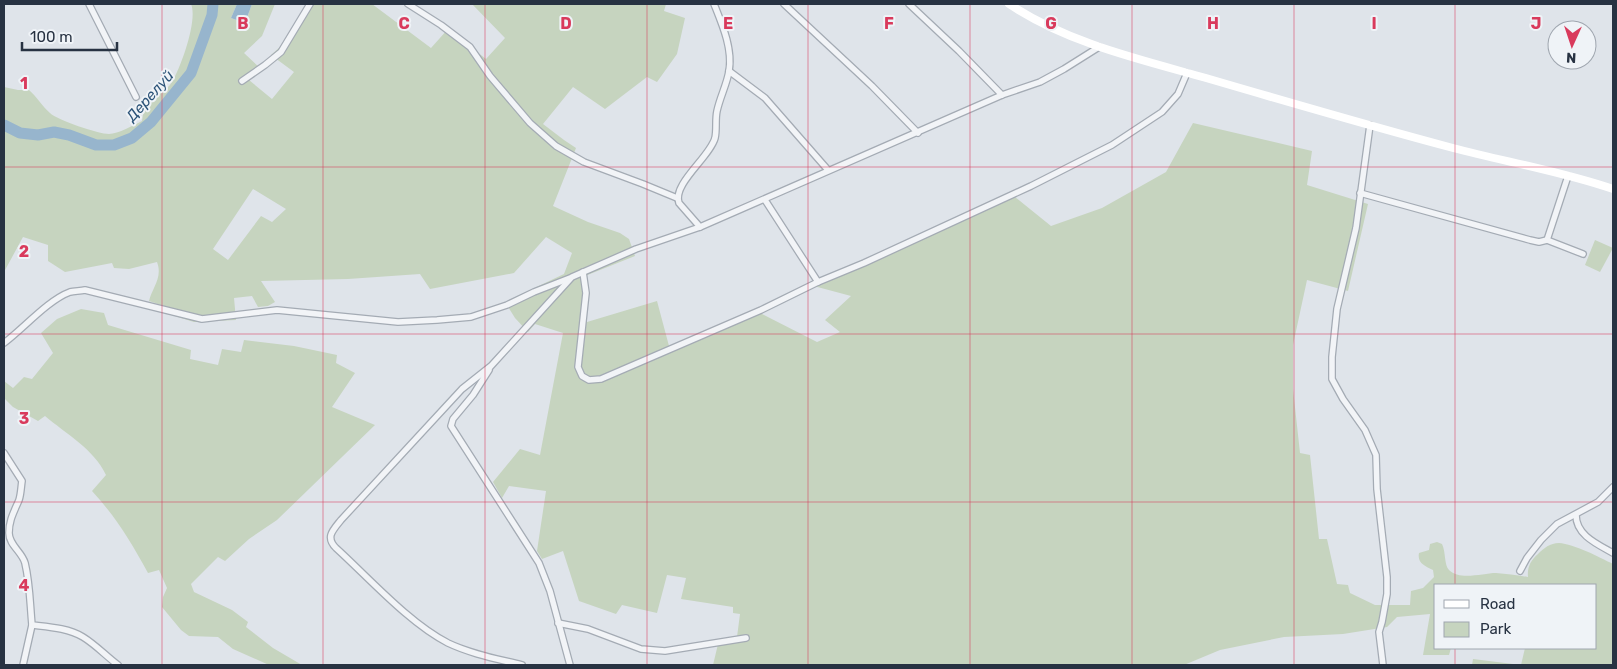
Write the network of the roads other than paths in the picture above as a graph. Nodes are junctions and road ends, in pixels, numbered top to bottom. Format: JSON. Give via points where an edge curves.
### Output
{"nodes":[{"id":1,"x":89,"y":4,"type":"edge"},
{"id":2,"x":310,"y":4,"type":"edge"},
{"id":3,"x":408,"y":4,"type":"edge"},
{"id":4,"x":714,"y":4,"type":"edge"},
{"id":5,"x":784,"y":4,"type":"edge"},
{"id":6,"x":909,"y":4,"type":"edge"},
{"id":7,"x":1009,"y":4,"type":"edge"},
{"id":8,"x":1099,"y":47,"type":"junction"},
{"id":9,"x":729,"y":71,"type":"junction"},
{"id":10,"x":1187,"y":73,"type":"junction"},
{"id":11,"x":242,"y":80,"type":"dead end"},
{"id":12,"x":1002,"y":95,"type":"junction"},
{"id":13,"x":136,"y":97,"type":"dead end"},
{"id":14,"x":1370,"y":125,"type":"junction"},
{"id":15,"x":918,"y":133,"type":"junction"},
{"id":16,"x":828,"y":170,"type":"junction"},
{"id":17,"x":1568,"y":176,"type":"junction"},
{"id":18,"x":1613,"y":189,"type":"edge"},
{"id":19,"x":1360,"y":193,"type":"junction"},
{"id":20,"x":678,"y":198,"type":"junction"},
{"id":21,"x":764,"y":200,"type":"junction"},
{"id":22,"x":700,"y":227,"type":"junction"},
{"id":23,"x":1547,"y":240,"type":"junction"},
{"id":24,"x":1582,"y":254,"type":"dead end"},
{"id":25,"x":583,"y":272,"type":"junction"},
{"id":26,"x":572,"y":277,"type":"junction"},
{"id":27,"x":818,"y":282,"type":"junction"},
{"id":28,"x":4,"y":343,"type":"edge"},
{"id":29,"x":491,"y":366,"type":"junction"},
{"id":30,"x":4,"y":453,"type":"edge"},
{"id":31,"x":1613,"y":487,"type":"edge"},
{"id":32,"x":1576,"y":514,"type":"junction"},
{"id":33,"x":1613,"y":553,"type":"edge"},
{"id":34,"x":1520,"y":571,"type":"dead end"},
{"id":35,"x":558,"y":623,"type":"junction"},
{"id":36,"x":32,"y":625,"type":"junction"},
{"id":37,"x":746,"y":638,"type":"dead end"},
{"id":38,"x":23,"y":665,"type":"edge"},
{"id":39,"x":118,"y":665,"type":"edge"},
{"id":40,"x":522,"y":665,"type":"edge"},
{"id":41,"x":570,"y":665,"type":"edge"},
{"id":42,"x":1383,"y":665,"type":"edge"}],
"edges":[{"from":1,"to":13,"type":"street"},
{"from":2,"to":11,"type":"street","via":[[281,52]]},
{"from":3,"to":20,"type":"street","via":[[470,48],[530,123],[556,146],[584,162]]},
{"from":4,"to":9,"type":"street","via":[[728,49]]},
{"from":5,"to":15,"type":"street"},
{"from":6,"to":12,"type":"street"},
{"from":7,"to":8,"type":"main road","via":[[1040,23]]},
{"from":8,"to":10,"type":"main road"},
{"from":8,"to":12,"type":"street","via":[[1040,82]]},
{"from":9,"to":16,"type":"street","via":[[765,98]]},
{"from":9,"to":20,"type":"street","via":[[716,113],[715,137],[710,150],[689,175]]},
{"from":10,"to":14,"type":"main road"},
{"from":10,"to":27,"type":"street","via":[[1178,94],[1162,112],[1112,145],[1031,186]]},
{"from":12,"to":15,"type":"street"},
{"from":14,"to":17,"type":"main road"},
{"from":14,"to":19,"type":"street"},
{"from":15,"to":16,"type":"street"},
{"from":16,"to":21,"type":"street"},
{"from":17,"to":18,"type":"main road"},
{"from":17,"to":23,"type":"street"},
{"from":19,"to":23,"type":"street","via":[[1530,240]]},
{"from":19,"to":42,"type":"street","via":[[1356,228],[1337,309],[1332,379],[1365,430],[1376,455],[1376,489],[1387,577],[1379,632]]},
{"from":20,"to":22,"type":"street"},
{"from":21,"to":22,"type":"street"},
{"from":21,"to":27,"type":"street"},
{"from":22,"to":25,"type":"street"},
{"from":23,"to":24,"type":"street"},
{"from":25,"to":26,"type":"street"},
{"from":25,"to":27,"type":"street","via":[[586,293],[578,367],[582,376],[589,380],[601,379],[698,338]]},
{"from":26,"to":28,"type":"street","via":[[471,317],[407,321],[277,310],[202,319],[85,290],[69,292],[51,302]]},
{"from":26,"to":29,"type":"street"},
{"from":29,"to":35,"type":"street","via":[[451,426],[539,563]]},
{"from":29,"to":40,"type":"street","via":[[462,389],[342,520],[330,534],[330,540],[386,595],[431,632],[460,648]]},
{"from":30,"to":36,"type":"street","via":[[22,481],[9,534],[10,542],[24,563],[30,587]]},
{"from":31,"to":32,"type":"street","via":[[1598,502]]},
{"from":32,"to":33,"type":"street","via":[[1577,523],[1585,535]]},
{"from":32,"to":34,"type":"street","via":[[1557,524],[1541,540]]},
{"from":35,"to":37,"type":"street","via":[[588,629],[640,649],[665,651]]},
{"from":35,"to":41,"type":"street"},
{"from":36,"to":38,"type":"street"},
{"from":36,"to":39,"type":"street","via":[[81,636]]}]}
